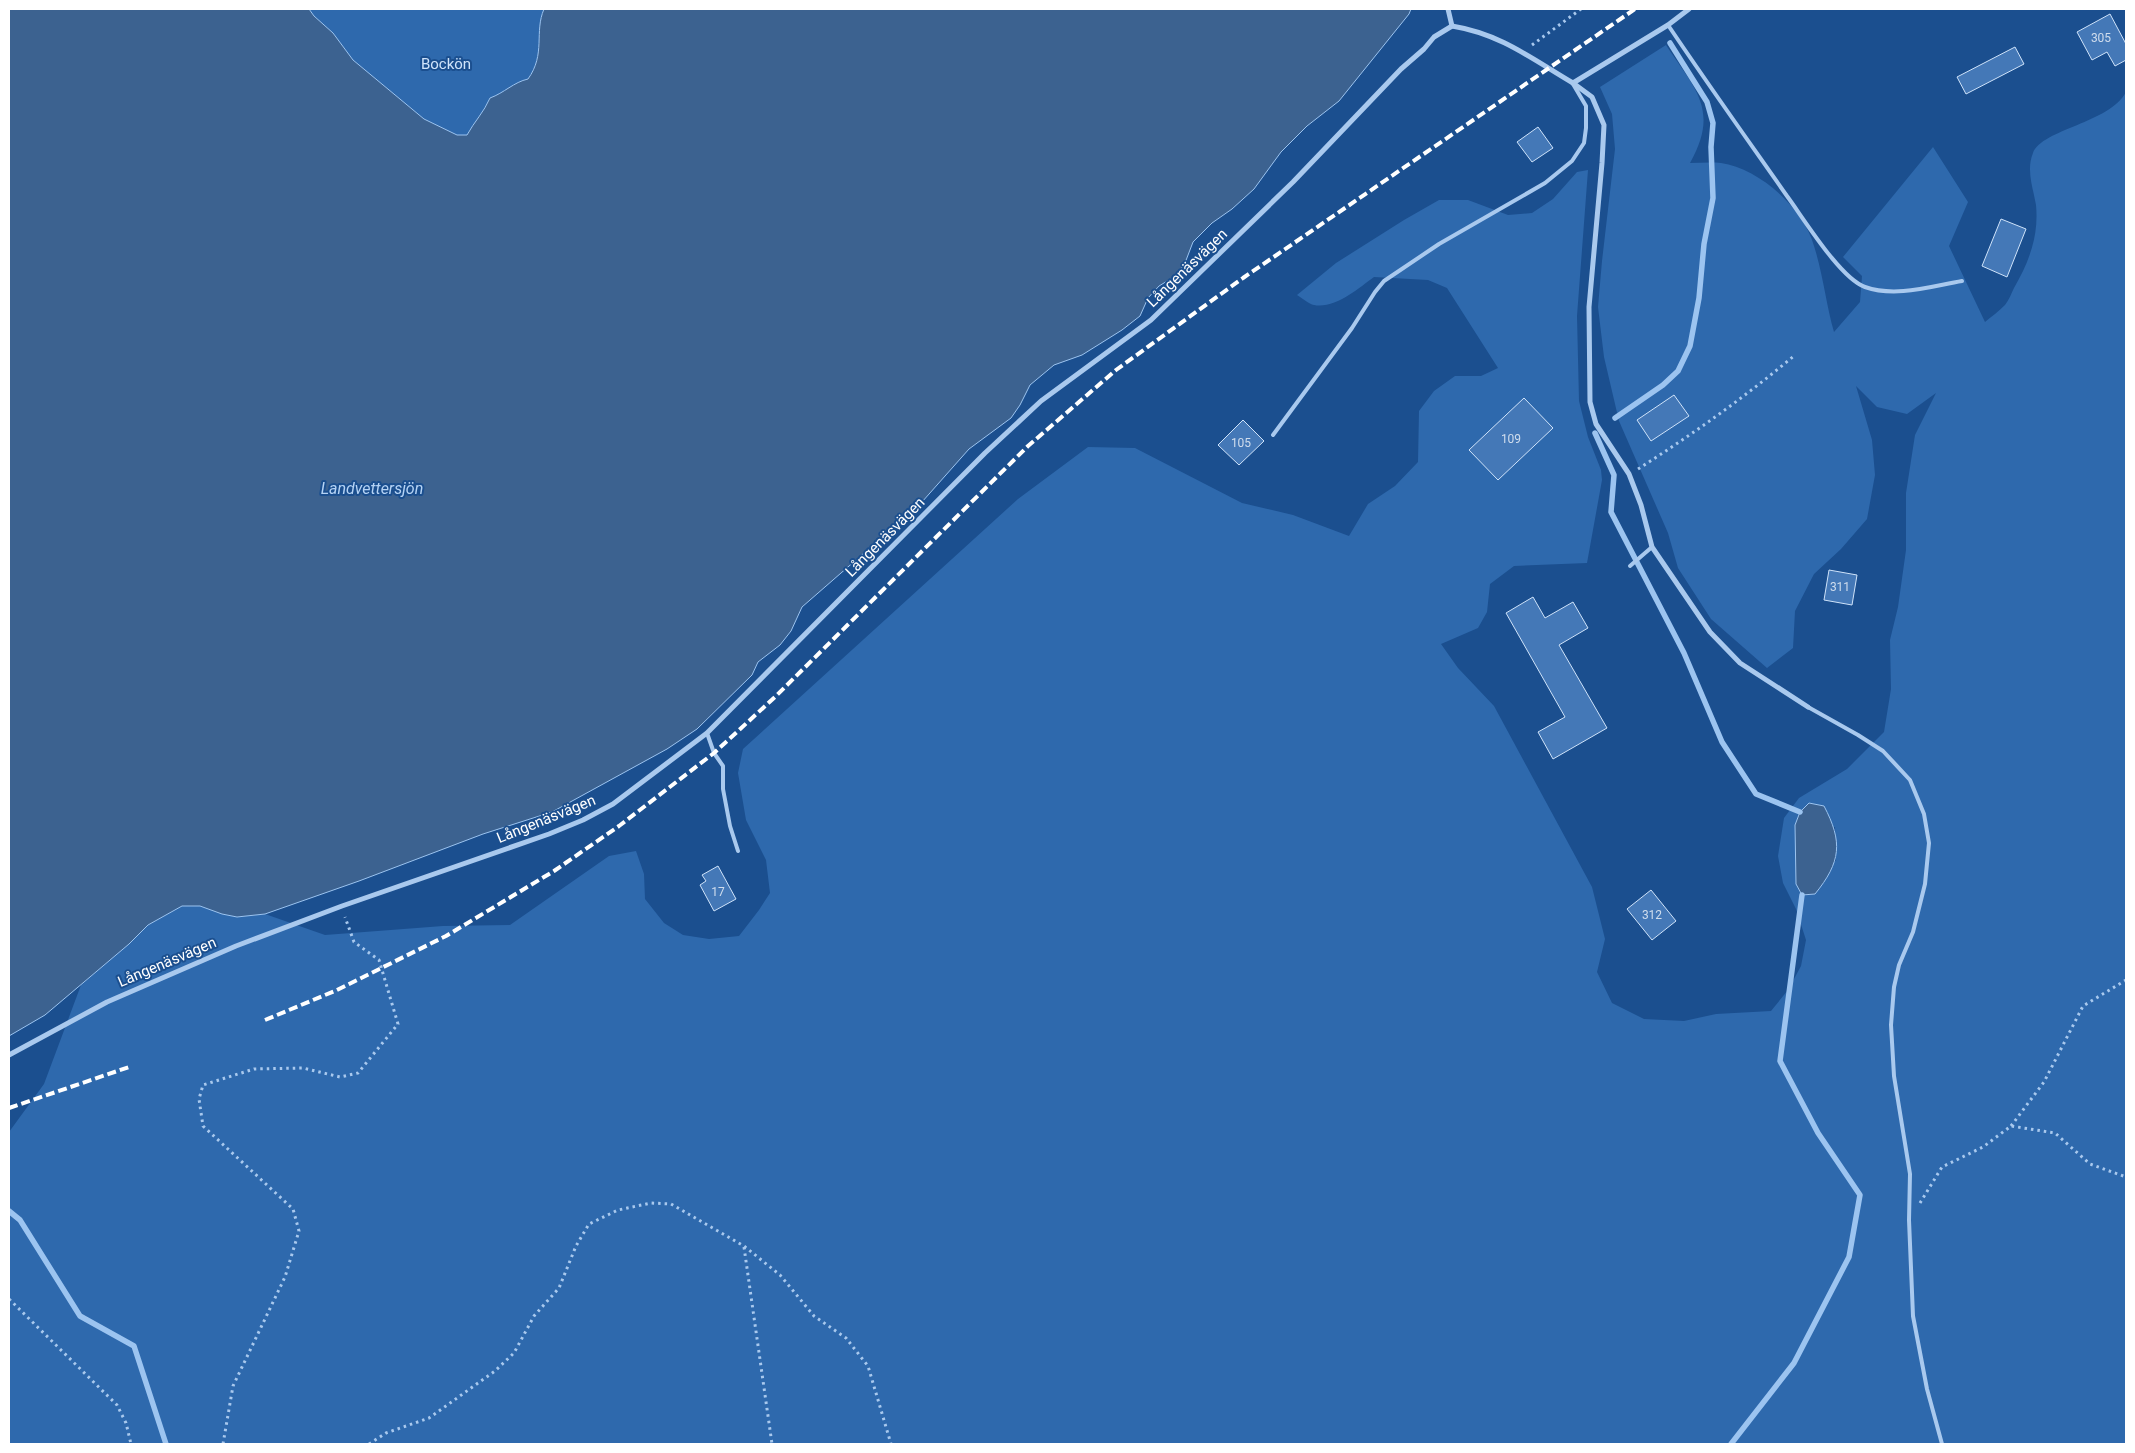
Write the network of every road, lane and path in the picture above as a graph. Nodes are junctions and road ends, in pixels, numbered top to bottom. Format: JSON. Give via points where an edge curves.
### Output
{"nodes":[{"id":1,"x":1448,"y":9,"type":"edge"},
{"id":2,"x":1581,"y":9,"type":"edge"},
{"id":3,"x":1689,"y":9,"type":"edge"},
{"id":4,"x":1668,"y":25,"type":"junction"},
{"id":5,"x":1452,"y":26,"type":"junction"},
{"id":6,"x":1524,"y":52,"type":"junction"},
{"id":7,"x":1573,"y":83,"type":"junction"},
{"id":8,"x":1962,"y":280,"type":"dead end"},
{"id":9,"x":1795,"y":355,"type":"dead end"},
{"id":10,"x":1273,"y":435,"type":"dead end"},
{"id":11,"x":1628,"y":474,"type":"junction"},
{"id":12,"x":1652,"y":547,"type":"junction"},
{"id":13,"x":1630,"y":566,"type":"dead end"},
{"id":14,"x":1808,"y":707,"type":"joint"},
{"id":15,"x":707,"y":733,"type":"junction"},
{"id":16,"x":738,"y":851,"type":"dead end"},
{"id":17,"x":342,"y":906,"type":"junction"},
{"id":18,"x":2126,"y":980,"type":"edge"},
{"id":19,"x":9,"y":1055,"type":"edge"},
{"id":20,"x":2011,"y":1126,"type":"junction"},
{"id":21,"x":2126,"y":1177,"type":"edge"},
{"id":22,"x":1909,"y":1220,"type":"junction"},
{"id":23,"x":744,"y":1246,"type":"junction"},
{"id":24,"x":9,"y":1300,"type":"edge"},
{"id":25,"x":130,"y":1444,"type":"edge"},
{"id":26,"x":223,"y":1444,"type":"edge"},
{"id":27,"x":369,"y":1444,"type":"edge"},
{"id":28,"x":772,"y":1444,"type":"edge"},
{"id":29,"x":891,"y":1444,"type":"edge"},
{"id":30,"x":1942,"y":1444,"type":"edge"}],
"edges":[{"from":1,"to":5,"type":"street"},
{"from":2,"to":6,"type":"path"},
{"from":3,"to":4,"type":"street"},
{"from":4,"to":7,"type":"street"},
{"from":4,"to":8,"type":"lane","via":[[1816,236],[1851,279],[1864,287],[1889,291]]},
{"from":5,"to":6,"type":"street","via":[[1471,29]]},
{"from":5,"to":15,"type":"street","name":"Långenäsvägen","via":[[1434,37],[1401,69],[1293,182],[1151,320],[1041,402],[985,453]]},
{"from":6,"to":7,"type":"street"},
{"from":7,"to":10,"type":"lane","via":[[1586,106],[1586,128],[1584,143],[1572,161],[1545,183],[1439,244],[1384,281]]},
{"from":7,"to":11,"type":"street","via":[[1592,96],[1604,125],[1589,307],[1590,402],[1596,424]]},
{"from":9,"to":11,"type":"path","via":[[1747,395]]},
{"from":11,"to":12,"type":"street","via":[[1641,505]]},
{"from":12,"to":13,"type":"lane"},
{"from":12,"to":14,"type":"street","via":[[1710,632],[1740,663]]},
{"from":14,"to":22,"type":"lane","via":[[1883,751],[1910,780],[1924,814],[1930,843],[1925,884],[1913,932],[1894,987],[1891,1025],[1894,1076],[1910,1174]]},
{"from":15,"to":16,"type":"lane","via":[[723,766],[723,789]]},
{"from":15,"to":17,"type":"street","name":"Långenäsvägen","via":[[613,804],[583,820]]},
{"from":17,"to":19,"type":"street","name":"Långenäsvägen","via":[[236,946],[107,1002]]},
{"from":17,"to":26,"type":"path","via":[[354,942],[379,960],[398,1024],[358,1073],[340,1077],[303,1068],[254,1069],[203,1085],[199,1099],[203,1126],[293,1209],[299,1230],[285,1277],[233,1386]]},
{"from":18,"to":20,"type":"path","via":[[2083,1006],[2044,1082]]},
{"from":20,"to":21,"type":"path","via":[[2055,1133],[2090,1164]]},
{"from":20,"to":22,"type":"path","via":[[1983,1147],[1942,1167]]},
{"from":22,"to":30,"type":"lane","via":[[1913,1316]]},
{"from":23,"to":27,"type":"path","via":[[671,1204],[651,1203],[618,1210],[589,1224],[559,1288],[534,1316],[514,1353],[495,1371],[429,1418],[386,1433]]},
{"from":23,"to":28,"type":"path"},
{"from":23,"to":29,"type":"path","via":[[780,1275],[814,1316],[846,1338],[868,1366]]},
{"from":24,"to":25,"type":"path","via":[[117,1405],[126,1423]]}]}
